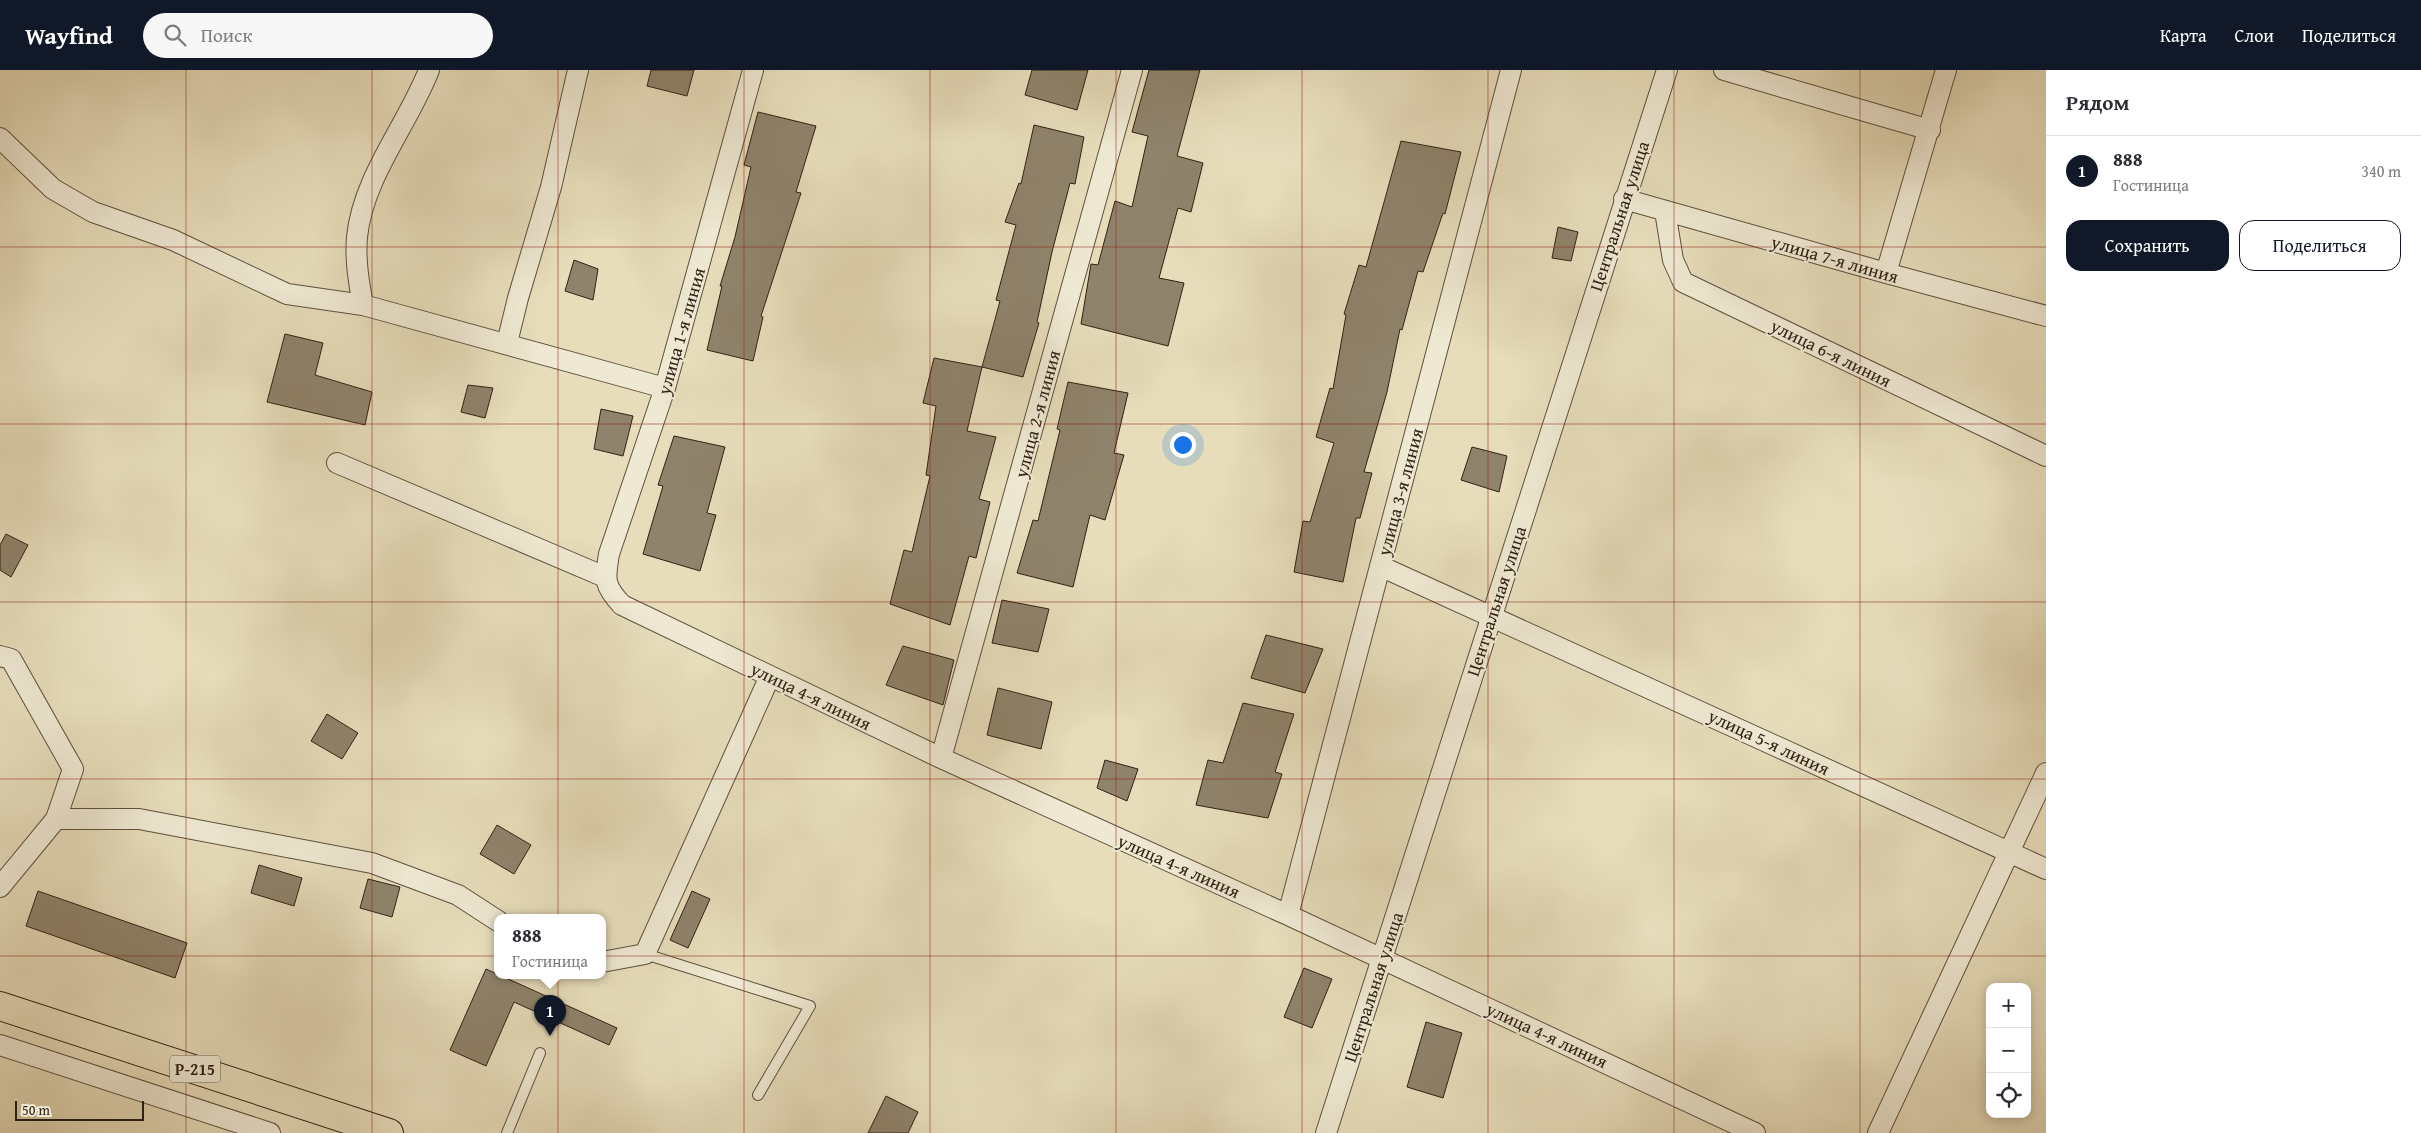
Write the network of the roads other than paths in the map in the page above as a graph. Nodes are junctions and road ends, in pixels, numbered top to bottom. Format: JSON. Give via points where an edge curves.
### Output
{"nodes":[{"id":1,"x":429,"y":70,"type":"edge"},
{"id":2,"x":578,"y":70,"type":"edge"},
{"id":3,"x":753,"y":70,"type":"edge"},
{"id":4,"x":1132,"y":70,"type":"edge"},
{"id":5,"x":1511,"y":70,"type":"edge"},
{"id":6,"x":1667,"y":70,"type":"edge"},
{"id":7,"x":1724,"y":70,"type":"edge"},
{"id":8,"x":1946,"y":70,"type":"edge"},
{"id":9,"x":1930,"y":130,"type":"junction"},
{"id":10,"x":0,"y":138,"type":"edge"},
{"id":11,"x":1624,"y":199,"type":"junction"},
{"id":12,"x":1665,"y":211,"type":"junction"},
{"id":13,"x":1886,"y":274,"type":"junction"},
{"id":14,"x":362,"y":305,"type":"junction"},
{"id":15,"x":2046,"y":316,"type":"edge"},
{"id":16,"x":507,"y":344,"type":"junction"},
{"id":17,"x":665,"y":388,"type":"junction"},
{"id":18,"x":2046,"y":456,"type":"edge"},
{"id":19,"x":337,"y":462,"type":"dead end"},
{"id":20,"x":1380,"y":566,"type":"junction"},
{"id":21,"x":607,"y":584,"type":"junction"},
{"id":22,"x":1492,"y":615,"type":"junction"},
{"id":23,"x":0,"y":656,"type":"edge"},
{"id":24,"x":770,"y":676,"type":"junction"},
{"id":25,"x":941,"y":758,"type":"junction"},
{"id":26,"x":2046,"y":773,"type":"edge"},
{"id":27,"x":56,"y":819,"type":"junction"},
{"id":28,"x":2009,"y":852,"type":"junction"},
{"id":29,"x":2046,"y":869,"type":"edge"},
{"id":30,"x":0,"y":886,"type":"edge"},
{"id":31,"x":1288,"y":915,"type":"junction"},
{"id":32,"x":494,"y":918,"type":"edge"},
{"id":33,"x":645,"y":954,"type":"junction"},
{"id":34,"x":1383,"y":959,"type":"junction"},
{"id":35,"x":606,"y":961,"type":"edge"},
{"id":36,"x":0,"y":1006,"type":"edge"},
{"id":37,"x":0,"y":1046,"type":"edge"},
{"id":38,"x":540,"y":1053,"type":"dead end"},
{"id":39,"x":758,"y":1095,"type":"dead end"},
{"id":40,"x":346,"y":1126,"type":"edge"},
{"id":41,"x":270,"y":1133,"type":"edge"},
{"id":42,"x":389,"y":1133,"type":"edge"},
{"id":43,"x":507,"y":1133,"type":"edge"},
{"id":44,"x":1326,"y":1133,"type":"edge"},
{"id":45,"x":1755,"y":1133,"type":"edge"},
{"id":46,"x":1878,"y":1133,"type":"edge"}],
"edges":[{"from":1,"to":14,"type":"street","via":[[364,203],[357,236],[356,264]]},
{"from":2,"to":16,"type":"street","via":[[551,186]]},
{"from":3,"to":17,"type":"street","name":"улица 1-я линия"},
{"from":4,"to":25,"type":"street","name":"улица 2-я линия"},
{"from":5,"to":20,"type":"street","name":"улица 3-я линия"},
{"from":6,"to":11,"type":"street","name":"Центральная улица"},
{"from":7,"to":9,"type":"street"},
{"from":8,"to":9,"type":"street"},
{"from":9,"to":13,"type":"street"},
{"from":10,"to":14,"type":"street","via":[[54,189],[93,212],[173,240],[287,294]]},
{"from":11,"to":12,"type":"street","name":"улица 7-я линия"},
{"from":11,"to":22,"type":"street","name":"Центральная улица"},
{"from":12,"to":13,"type":"street","name":"улица 7-я линия"},
{"from":12,"to":18,"type":"street","name":"улица 6-я линия","via":[[1673,260],[1683,282]]},
{"from":13,"to":15,"type":"street","name":"улица 7-я линия"},
{"from":14,"to":16,"type":"street"},
{"from":16,"to":17,"type":"street"},
{"from":17,"to":21,"type":"street","name":"улица 1-я линия","via":[[609,554]]},
{"from":19,"to":21,"type":"street","name":"улица 4-я линия"},
{"from":20,"to":22,"type":"street","name":"улица 5-я линия"},
{"from":20,"to":31,"type":"street","name":"улица 3-я линия"},
{"from":21,"to":24,"type":"street","name":"улица 4-я линия","via":[[622,605]]},
{"from":22,"to":28,"type":"street","name":"улица 5-я линия"},
{"from":22,"to":34,"type":"street","name":"Центральная улица"},
{"from":23,"to":27,"type":"street","via":[[11,659],[73,769]]},
{"from":24,"to":25,"type":"street","name":"улица 4-я линия"},
{"from":24,"to":33,"type":"street"},
{"from":25,"to":31,"type":"street","name":"улица 4-я линия"},
{"from":26,"to":28,"type":"street"},
{"from":27,"to":30,"type":"street"},
{"from":27,"to":32,"type":"street","via":[[140,819],[372,863],[458,895]]},
{"from":28,"to":29,"type":"street","name":"улица 5-я линия"},
{"from":28,"to":46,"type":"street"},
{"from":31,"to":34,"type":"street","name":"улица 4-я линия"},
{"from":33,"to":35,"type":"street"},
{"from":33,"to":39,"type":"lane","via":[[810,1006]]},
{"from":34,"to":44,"type":"street","name":"Центральная улица"},
{"from":34,"to":45,"type":"street","name":"улица 4-я линия"},
{"from":36,"to":40,"type":"highway","number":"Р-215"},
{"from":37,"to":41,"type":"street"},
{"from":38,"to":43,"type":"lane"},
{"from":40,"to":42,"type":"highway","number":"Р-215"}]}
